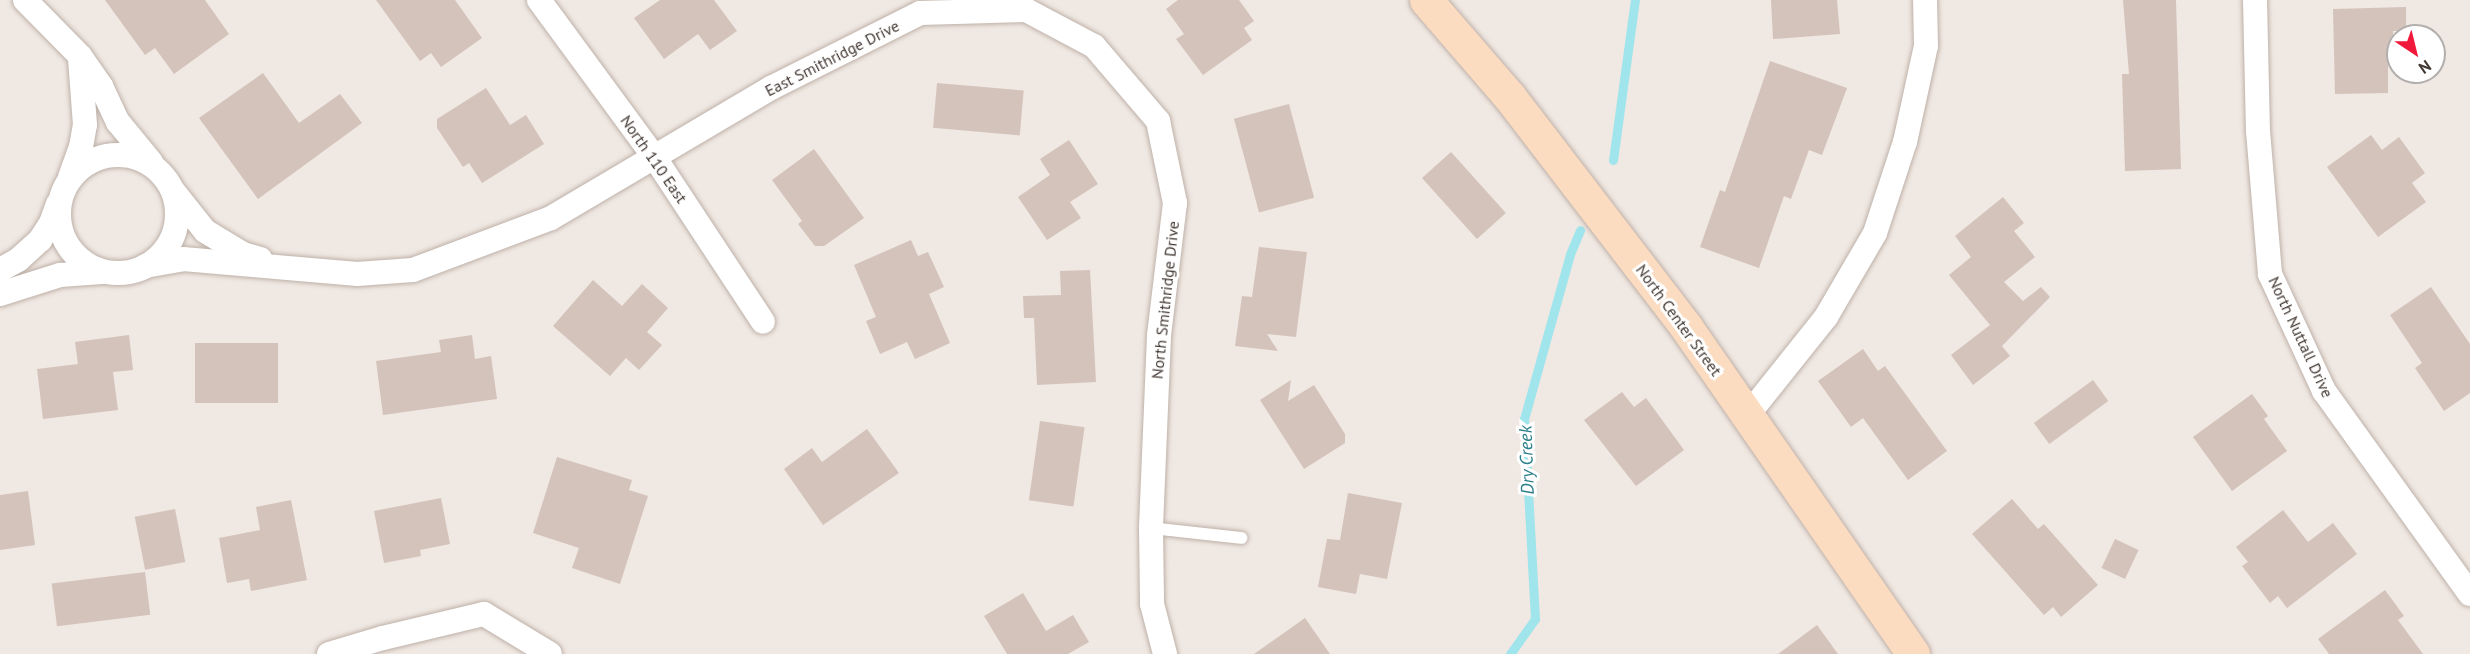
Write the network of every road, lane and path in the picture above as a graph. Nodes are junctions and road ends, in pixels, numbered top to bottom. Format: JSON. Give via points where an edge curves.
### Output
{"nodes":[{"id":1,"x":25,"y":0,"type":"edge"},
{"id":2,"x":539,"y":0,"type":"edge"},
{"id":3,"x":1426,"y":0,"type":"edge"},
{"id":4,"x":1925,"y":0,"type":"edge"},
{"id":5,"x":2255,"y":0,"type":"edge"},
{"id":6,"x":1026,"y":10,"type":"joint"},
{"id":7,"x":80,"y":56,"type":"junction"},
{"id":8,"x":655,"y":158,"type":"junction"},
{"id":9,"x":157,"y":169,"type":"junction"},
{"id":10,"x":65,"y":188,"type":"junction"},
{"id":11,"x":172,"y":190,"type":"junction"},
{"id":12,"x":145,"y":267,"type":"junction"},
{"id":13,"x":285,"y":268,"type":"junction"},
{"id":14,"x":0,"y":270,"type":"edge"},
{"id":15,"x":107,"y":272,"type":"junction"},
{"id":16,"x":0,"y":294,"type":"edge"},
{"id":17,"x":763,"y":322,"type":"dead end"},
{"id":18,"x":1747,"y":416,"type":"junction"},
{"id":19,"x":1151,"y":528,"type":"junction"},
{"id":20,"x":1241,"y":538,"type":"dead end"},
{"id":21,"x":2470,"y":594,"type":"edge"},
{"id":22,"x":329,"y":654,"type":"edge"},
{"id":23,"x":550,"y":654,"type":"edge"},
{"id":24,"x":1165,"y":654,"type":"edge"},
{"id":25,"x":1913,"y":654,"type":"edge"}],
"edges":[{"from":1,"to":7,"type":"street"},
{"from":2,"to":8,"type":"street","name":"North 110 East"},
{"from":3,"to":18,"type":"street","name":"North Center Street","via":[[1509,96],[1686,327]]},
{"from":4,"to":18,"type":"street","via":[[1926,46],[1905,142],[1875,233],[1826,317]]},
{"from":5,"to":21,"type":"street","name":"North Nuttall Drive","via":[[2258,131],[2270,274],[2324,391]]},
{"from":6,"to":8,"type":"street","name":"East Smithridge Drive","via":[[920,14],[771,88]]},
{"from":6,"to":19,"type":"street","name":"North Smithridge Drive","via":[[1094,46],[1158,122],[1175,203],[1159,336]]},
{"from":7,"to":9,"type":"street","via":[[101,86],[118,122]]},
{"from":7,"to":10,"type":"street","via":[[85,125]]},
{"from":8,"to":13,"type":"street","name":"East Smithridge Drive","via":[[551,218],[413,270],[357,274]]},
{"from":8,"to":17,"type":"street","name":"North 110 East"},
{"from":9,"to":10,"type":"street","via":[[135,157],[110,155],[86,164]]},
{"from":9,"to":11,"type":"street"},
{"from":10,"to":14,"type":"street","via":[[40,240]]},
{"from":10,"to":15,"type":"street","via":[[59,219],[66,243],[84,262]]},
{"from":11,"to":12,"type":"street","via":[[177,215],[171,240],[156,260]]},
{"from":11,"to":13,"type":"street","via":[[206,231],[243,254]]},
{"from":12,"to":13,"type":"street","via":[[183,259]]},
{"from":12,"to":15,"type":"street"},
{"from":15,"to":16,"type":"street","via":[[60,275]]},
{"from":18,"to":25,"type":"street","name":"North Center Street"},
{"from":19,"to":20,"type":"lane"},
{"from":19,"to":24,"type":"street","name":"North Smithridge Drive","via":[[1152,604]]},
{"from":22,"to":23,"type":"street","via":[[484,614]]}]}
